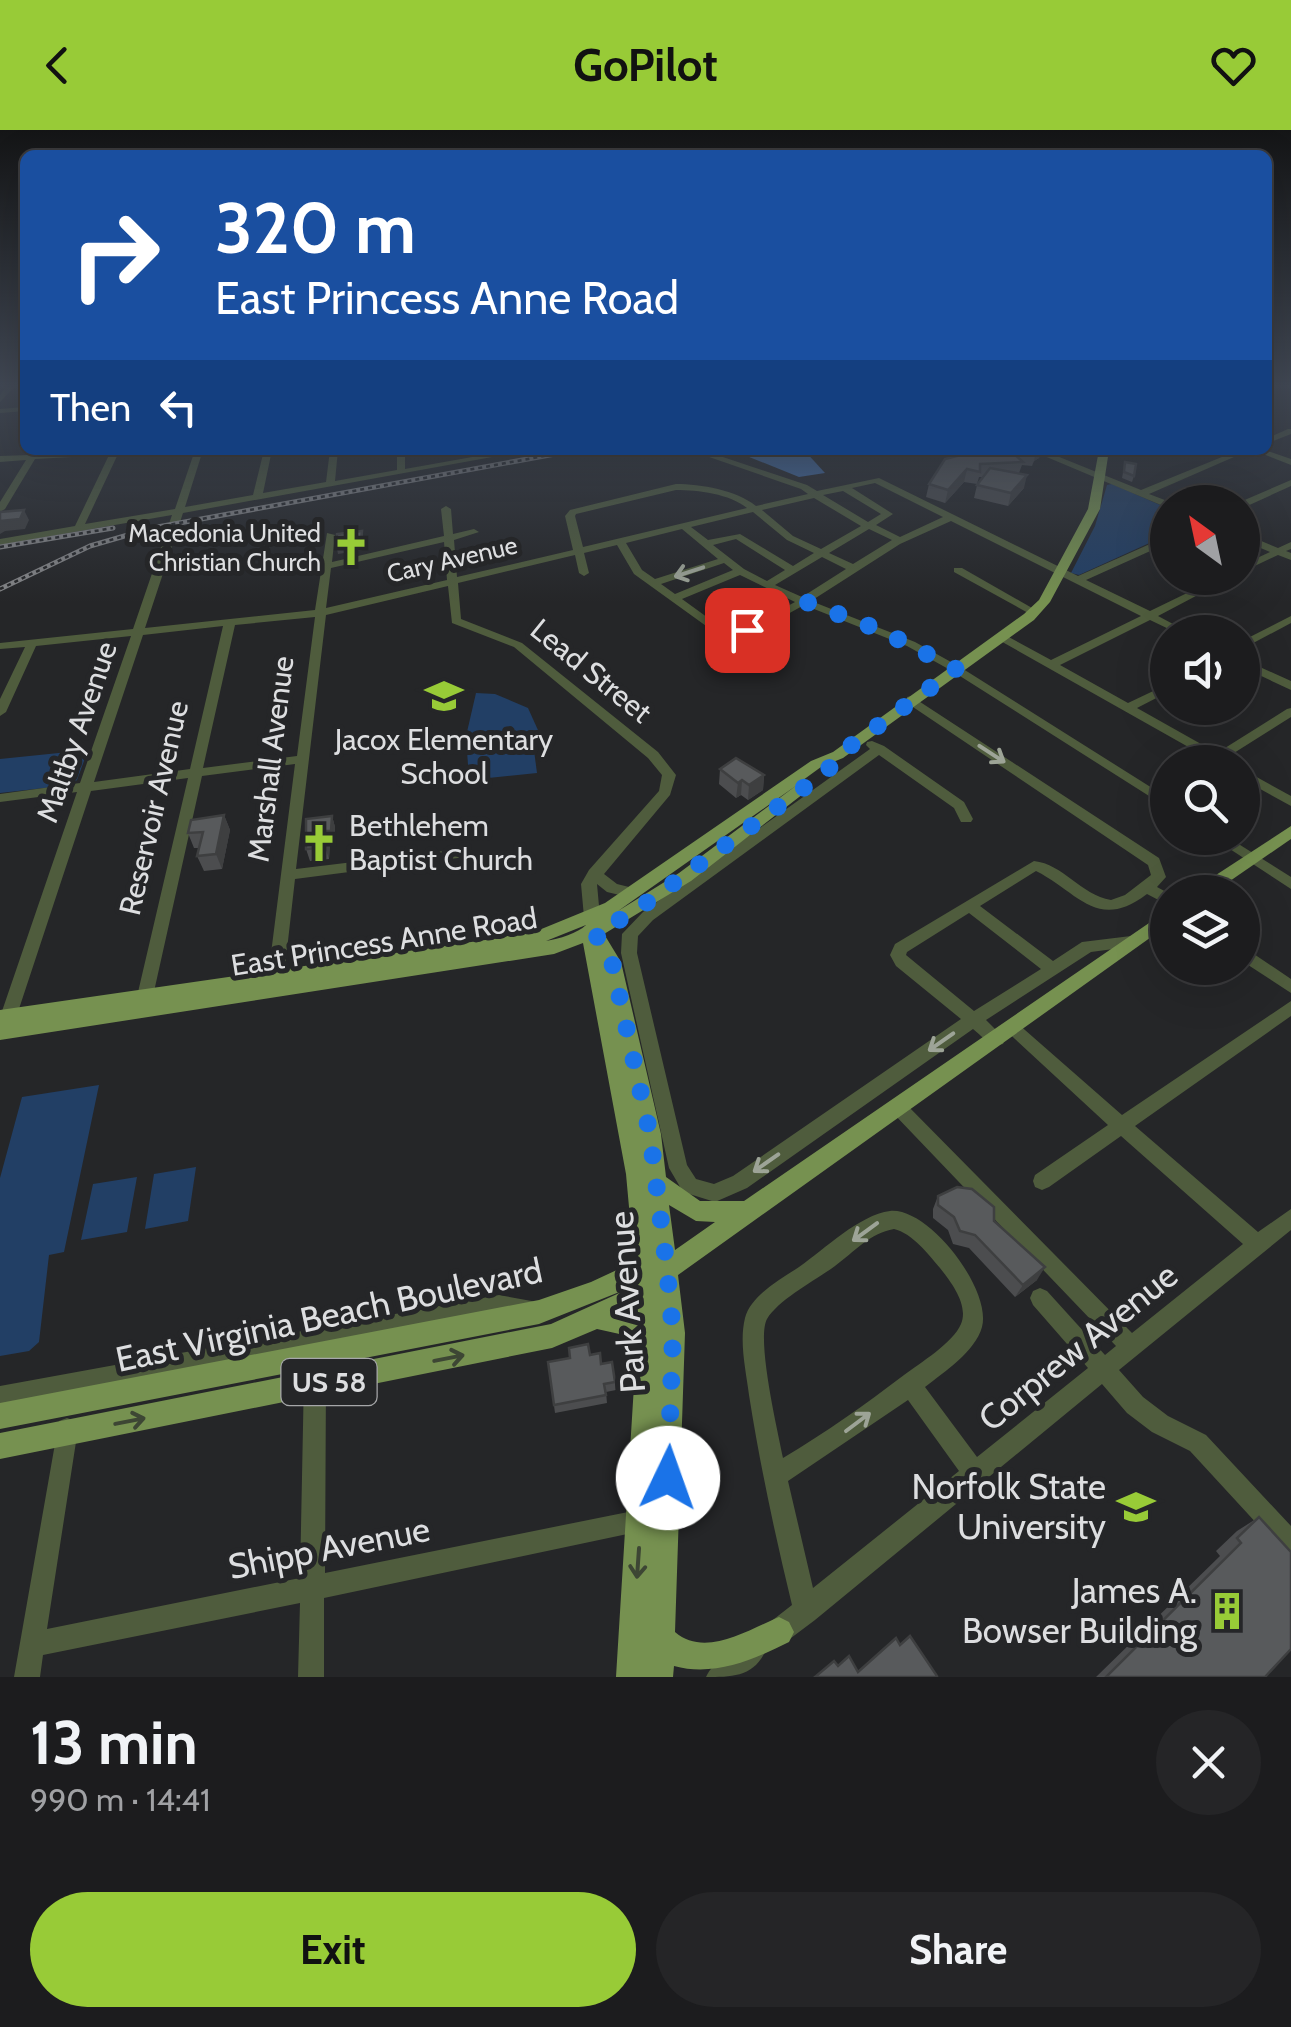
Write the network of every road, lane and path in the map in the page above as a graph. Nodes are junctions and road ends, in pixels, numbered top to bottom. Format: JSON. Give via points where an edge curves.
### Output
{"nodes":[{"id":1,"x":31,"y":459,"type":"edge"},
{"id":2,"x":112,"y":459,"type":"edge"},
{"id":3,"x":196,"y":459,"type":"edge"},
{"id":4,"x":266,"y":459,"type":"edge"},
{"id":5,"x":333,"y":459,"type":"edge"},
{"id":6,"x":401,"y":459,"type":"edge"},
{"id":7,"x":474,"y":459,"type":"edge"},
{"id":8,"x":719,"y":459,"type":"edge"},
{"id":9,"x":1056,"y":459,"type":"edge"},
{"id":10,"x":1103,"y":459,"type":"edge"},
{"id":11,"x":1224,"y":459,"type":"edge"},
{"id":12,"x":401,"y":472,"type":"junction"},
{"id":13,"x":1102,"y":478,"type":"junction"},
{"id":14,"x":1291,"y":483,"type":"edge"},
{"id":15,"x":330,"y":485,"type":"junction"},
{"id":16,"x":845,"y":488,"type":"junction"},
{"id":17,"x":819,"y":494,"type":"junction"},
{"id":18,"x":1140,"y":494,"type":"junction"},
{"id":19,"x":1260,"y":497,"type":"edge"},
{"id":20,"x":257,"y":498,"type":"junction"},
{"id":21,"x":1150,"y":498,"type":"edge"},
{"id":22,"x":0,"y":509,"type":"edge"},
{"id":23,"x":753,"y":509,"type":"junction"},
{"id":24,"x":446,"y":510,"type":"dead end"},
{"id":25,"x":177,"y":512,"type":"junction"},
{"id":26,"x":949,"y":518,"type":"junction"},
{"id":27,"x":864,"y":524,"type":"junction"},
{"id":28,"x":684,"y":526,"type":"junction"},
{"id":29,"x":78,"y":529,"type":"junction"},
{"id":30,"x":474,"y":532,"type":"dead end"},
{"id":31,"x":330,"y":536,"type":"dead end"},
{"id":32,"x":448,"y":538,"type":"junction"},
{"id":33,"x":897,"y":539,"type":"junction"},
{"id":34,"x":0,"y":542,"type":"edge"},
{"id":35,"x":620,"y":542,"type":"junction"},
{"id":36,"x":704,"y":544,"type":"junction"},
{"id":37,"x":1260,"y":544,"type":"edge"},
{"id":38,"x":1291,"y":544,"type":"edge"},
{"id":39,"x":1150,"y":547,"type":"edge"},
{"id":40,"x":1278,"y":551,"type":"junction"},
{"id":41,"x":578,"y":552,"type":"junction"},
{"id":42,"x":819,"y":554,"type":"junction"},
{"id":43,"x":1291,"y":557,"type":"edge"},
{"id":44,"x":724,"y":560,"type":"junction"},
{"id":45,"x":1260,"y":560,"type":"edge"},
{"id":46,"x":326,"y":566,"type":"junction"},
{"id":47,"x":852,"y":568,"type":"junction"},
{"id":48,"x":792,"y":570,"type":"junction"},
{"id":49,"x":958,"y":570,"type":"dead end"},
{"id":50,"x":740,"y":571,"type":"junction"},
{"id":51,"x":584,"y":573,"type":"dead end"},
{"id":52,"x":1061,"y":574,"type":"junction"},
{"id":53,"x":1078,"y":580,"type":"junction"},
{"id":54,"x":450,"y":583,"type":"junction"},
{"id":55,"x":654,"y":583,"type":"junction"},
{"id":56,"x":768,"y":586,"type":"junction"},
{"id":57,"x":1191,"y":595,"type":"edge"},
{"id":58,"x":675,"y":598,"type":"junction"},
{"id":59,"x":804,"y":601,"type":"junction"},
{"id":60,"x":1034,"y":612,"type":"junction"},
{"id":61,"x":320,"y":613,"type":"junction"},
{"id":62,"x":1149,"y":616,"type":"junction"},
{"id":63,"x":1291,"y":619,"type":"edge"},
{"id":64,"x":230,"y":622,"type":"junction"},
{"id":65,"x":137,"y":632,"type":"junction"},
{"id":66,"x":1260,"y":636,"type":"edge"},
{"id":67,"x":1001,"y":637,"type":"junction"},
{"id":68,"x":32,"y":643,"type":"junction"},
{"id":69,"x":0,"y":646,"type":"edge"},
{"id":70,"x":1051,"y":665,"type":"junction"},
{"id":71,"x":956,"y":669,"type":"junction"},
{"id":72,"x":1260,"y":671,"type":"edge"},
{"id":73,"x":1291,"y":686,"type":"edge"},
{"id":74,"x":1150,"y":697,"type":"edge"},
{"id":75,"x":911,"y":700,"type":"junction"},
{"id":76,"x":1129,"y":708,"type":"junction"},
{"id":77,"x":0,"y":712,"type":"edge"},
{"id":78,"x":1291,"y":712,"type":"edge"},
{"id":79,"x":860,"y":738,"type":"junction"},
{"id":80,"x":1194,"y":745,"type":"edge"},
{"id":81,"x":1243,"y":745,"type":"edge"},
{"id":82,"x":878,"y":749,"type":"junction"},
{"id":83,"x":838,"y":755,"type":"junction"},
{"id":84,"x":304,"y":760,"type":"junction"},
{"id":85,"x":197,"y":772,"type":"junction"},
{"id":86,"x":1260,"y":784,"type":"edge"},
{"id":87,"x":84,"y":786,"type":"junction"},
{"id":88,"x":1150,"y":793,"type":"edge"},
{"id":89,"x":0,"y":798,"type":"edge"},
{"id":90,"x":1291,"y":802,"type":"edge"},
{"id":91,"x":966,"y":819,"type":"dead end"},
{"id":92,"x":1291,"y":831,"type":"edge"},
{"id":93,"x":468,"y":853,"type":"dead end"},
{"id":94,"x":1247,"y":855,"type":"edge"},
{"id":95,"x":1252,"y":858,"type":"junction"},
{"id":96,"x":290,"y":874,"type":"junction"},
{"id":97,"x":594,"y":874,"type":"junction"},
{"id":98,"x":1227,"y":875,"type":"edge"},
{"id":99,"x":1291,"y":884,"type":"edge"},
{"id":100,"x":1146,"y":887,"type":"junction"},
{"id":101,"x":1150,"y":889,"type":"edge"},
{"id":102,"x":632,"y":893,"type":"junction"},
{"id":103,"x":970,"y":906,"type":"junction"},
{"id":104,"x":594,"y":925,"type":"junction"},
{"id":105,"x":1150,"y":929,"type":"edge"},
{"id":106,"x":1131,"y":942,"type":"junction"},
{"id":107,"x":1260,"y":965,"type":"edge"},
{"id":108,"x":1051,"y":968,"type":"junction"},
{"id":109,"x":276,"y":982,"type":"junction"},
{"id":110,"x":1291,"y":987,"type":"edge"},
{"id":111,"x":143,"y":1002,"type":"junction"},
{"id":112,"x":1291,"y":1008,"type":"edge"},
{"id":113,"x":972,"y":1020,"type":"junction"},
{"id":114,"x":3,"y":1025,"type":"edge"},
{"id":115,"x":1004,"y":1033,"type":"junction"},
{"id":116,"x":898,"y":1108,"type":"junction"},
{"id":117,"x":1122,"y":1125,"type":"junction"},
{"id":118,"x":678,"y":1170,"type":"junction"},
{"id":119,"x":1042,"y":1181,"type":"dead end"},
{"id":120,"x":657,"y":1182,"type":"junction"},
{"id":121,"x":748,"y":1212,"type":"junction"},
{"id":122,"x":1291,"y":1218,"type":"edge"},
{"id":123,"x":1258,"y":1245,"type":"junction"},
{"id":124,"x":654,"y":1276,"type":"junction"},
{"id":125,"x":1040,"y":1298,"type":"dead end"},
{"id":126,"x":539,"y":1312,"type":"junction"},
{"id":127,"x":587,"y":1322,"type":"junction"},
{"id":128,"x":1132,"y":1348,"type":"junction"},
{"id":129,"x":650,"y":1352,"type":"junction"},
{"id":130,"x":316,"y":1356,"type":"junction"},
{"id":131,"x":1107,"y":1369,"type":"junction"},
{"id":132,"x":315,"y":1384,"type":"junction"},
{"id":133,"x":908,"y":1384,"type":"junction"},
{"id":134,"x":0,"y":1397,"type":"edge"},
{"id":135,"x":71,"y":1403,"type":"junction"},
{"id":136,"x":0,"y":1416,"type":"edge"},
{"id":137,"x":67,"y":1433,"type":"junction"},
{"id":138,"x":0,"y":1446,"type":"edge"},
{"id":139,"x":976,"y":1474,"type":"junction"},
{"id":140,"x":776,"y":1476,"type":"junction"},
{"id":141,"x":654,"y":1519,"type":"junction"},
{"id":142,"x":1291,"y":1544,"type":"edge"},
{"id":143,"x":312,"y":1587,"type":"junction"},
{"id":144,"x":806,"y":1611,"type":"junction"},
{"id":145,"x":779,"y":1632,"type":"junction"},
{"id":146,"x":661,"y":1640,"type":"junction"},
{"id":147,"x":32,"y":1644,"type":"junction"},
{"id":148,"x":27,"y":1677,"type":"edge"},
{"id":149,"x":311,"y":1677,"type":"edge"},
{"id":150,"x":631,"y":1677,"type":"edge"},
{"id":151,"x":658,"y":1677,"type":"edge"},
{"id":152,"x":719,"y":1677,"type":"edge"}],
"edges":[{"from":1,"to":22,"type":"street"},
{"from":2,"to":29,"type":"street"},
{"from":3,"to":25,"type":"street","name":"Maltby Avenue"},
{"from":4,"to":20,"type":"street"},
{"from":5,"to":15,"type":"street"},
{"from":6,"to":12,"type":"street"},
{"from":7,"to":12,"type":"street"},
{"from":8,"to":17,"type":"street"},
{"from":9,"to":13,"type":"street"},
{"from":10,"to":13,"type":"main road","name":"East Princess Anne Road"},
{"from":11,"to":18,"type":"street"},
{"from":12,"to":15,"type":"street"},
{"from":13,"to":18,"type":"street"},
{"from":13,"to":52,"type":"main road","name":"East Princess Anne Road","via":[[1088,524]]},
{"from":14,"to":19,"type":"street"},
{"from":15,"to":20,"type":"street"},
{"from":16,"to":17,"type":"street","name":"Cary Avenue"},
{"from":16,"to":26,"type":"street","name":"Cary Avenue","via":[[876,480]]},
{"from":16,"to":27,"type":"street","via":[[888,512]]},
{"from":17,"to":23,"type":"street","name":"Cary Avenue"},
{"from":17,"to":27,"type":"street"},
{"from":18,"to":21,"type":"street"},
{"from":20,"to":25,"type":"street"},
{"from":23,"to":28,"type":"street","name":"Cary Avenue"},
{"from":23,"to":41,"type":"street","via":[[734,497],[676,486],[581,509],[570,516]]},
{"from":23,"to":42,"type":"street"},
{"from":24,"to":32,"type":"street","name":"Lead Street"},
{"from":25,"to":29,"type":"street"},
{"from":25,"to":65,"type":"street","name":"Maltby Avenue"},
{"from":26,"to":33,"type":"street"},
{"from":26,"to":52,"type":"street"},
{"from":27,"to":33,"type":"street"},
{"from":27,"to":42,"type":"street"},
{"from":28,"to":35,"type":"street","name":"Cary Avenue"},
{"from":28,"to":36,"type":"street"},
{"from":29,"to":34,"type":"street"},
{"from":30,"to":32,"type":"street"},
{"from":31,"to":46,"type":"street","name":"Marshall Avenue"},
{"from":32,"to":46,"type":"street"},
{"from":32,"to":54,"type":"street","name":"Lead Street"},
{"from":33,"to":47,"type":"street"},
{"from":35,"to":41,"type":"street","name":"Cary Avenue"},
{"from":35,"to":55,"type":"street","via":[[638,572]]},
{"from":36,"to":44,"type":"street"},
{"from":36,"to":48,"type":"street","via":[[737,536]]},
{"from":37,"to":40,"type":"street"},
{"from":38,"to":40,"type":"street"},
{"from":39,"to":53,"type":"street"},
{"from":40,"to":43,"type":"street"},
{"from":40,"to":45,"type":"street"},
{"from":41,"to":51,"type":"street"},
{"from":41,"to":54,"type":"street","name":"Cary Avenue"},
{"from":42,"to":47,"type":"street"},
{"from":42,"to":48,"type":"street"},
{"from":44,"to":50,"type":"street"},
{"from":44,"to":55,"type":"street","one_way":true},
{"from":46,"to":61,"type":"street","name":"Marshall Avenue"},
{"from":47,"to":59,"type":"street"},
{"from":48,"to":56,"type":"street"},
{"from":49,"to":60,"type":"street"},
{"from":50,"to":56,"type":"street"},
{"from":50,"to":58,"type":"street"},
{"from":52,"to":53,"type":"street"},
{"from":52,"to":60,"type":"main road","name":"East Princess Anne Road"},
{"from":53,"to":62,"type":"street"},
{"from":54,"to":61,"type":"street","name":"Cary Avenue"},
{"from":54,"to":97,"type":"street","name":"Lead Street","via":[[456,621],[518,645],[669,774],[666,792]]},
{"from":55,"to":58,"type":"street"},
{"from":56,"to":59,"type":"street"},
{"from":57,"to":62,"type":"street"},
{"from":58,"to":59,"type":"street","via":[[729,631],[749,631]]},
{"from":59,"to":71,"type":"street"},
{"from":60,"to":67,"type":"main road","name":"East Princess Anne Road"},
{"from":61,"to":64,"type":"street","name":"Cary Avenue"},
{"from":61,"to":84,"type":"street","name":"Marshall Avenue"},
{"from":62,"to":70,"type":"street"},
{"from":63,"to":66,"type":"street"},
{"from":64,"to":65,"type":"street","name":"Cary Avenue"},
{"from":64,"to":85,"type":"street","name":"Reservoir Avenue"},
{"from":65,"to":68,"type":"street","name":"Cary Avenue"},
{"from":65,"to":87,"type":"street","name":"Maltby Avenue"},
{"from":67,"to":70,"type":"street"},
{"from":67,"to":71,"type":"main road","name":"East Princess Anne Road"},
{"from":68,"to":69,"type":"street","name":"Cary Avenue"},
{"from":68,"to":77,"type":"street"},
{"from":70,"to":76,"type":"street"},
{"from":71,"to":75,"type":"main road","name":"East Princess Anne Road"},
{"from":71,"to":88,"type":"street"},
{"from":72,"to":73,"type":"street"},
{"from":74,"to":76,"type":"street"},
{"from":75,"to":79,"type":"main road","name":"East Princess Anne Road"},
{"from":75,"to":100,"type":"street","one_way":true,"via":[[1154,862],[1159,877]]},
{"from":76,"to":80,"type":"street"},
{"from":78,"to":81,"type":"street"},
{"from":79,"to":82,"type":"street"},
{"from":79,"to":83,"type":"main road","name":"East Princess Anne Road"},
{"from":82,"to":91,"type":"street","via":[[959,805]]},
{"from":82,"to":118,"type":"street","via":[[630,934]]},
{"from":83,"to":102,"type":"main road","name":"East Princess Anne Road"},
{"from":83,"to":104,"type":"main road","name":"East Princess Anne Road","via":[[828,770],[634,912]]},
{"from":84,"to":85,"type":"street"},
{"from":84,"to":96,"type":"street","name":"Marshall Avenue"},
{"from":85,"to":87,"type":"street"},
{"from":85,"to":111,"type":"street","name":"Reservoir Avenue"},
{"from":86,"to":90,"type":"street"},
{"from":87,"to":89,"type":"street"},
{"from":87,"to":114,"type":"street","name":"Maltby Avenue"},
{"from":92,"to":95,"type":"main road"},
{"from":93,"to":96,"type":"street"},
{"from":94,"to":95,"type":"street"},
{"from":95,"to":98,"type":"main road"},
{"from":95,"to":99,"type":"street"},
{"from":96,"to":109,"type":"street","name":"Marshall Avenue"},
{"from":97,"to":102,"type":"street"},
{"from":97,"to":104,"type":"street","via":[[586,892]]},
{"from":100,"to":101,"type":"street"},
{"from":100,"to":103,"type":"street","via":[[1108,906],[1032,861]]},
{"from":102,"to":104,"type":"main road","name":"East Princess Anne Road"},
{"from":103,"to":108,"type":"street"},
{"from":103,"to":113,"type":"street","via":[[898,955]]},
{"from":104,"to":109,"type":"main road","name":"East Princess Anne Road","via":[[534,952]]},
{"from":104,"to":120,"type":"main road","name":"Park Avenue","via":[[612,962]]},
{"from":104,"to":124,"type":"main road","name":"Park Avenue","via":[[592,949]]},
{"from":105,"to":106,"type":"main road","name":"East Virginia Beach Boulevard","number":"US 58"},
{"from":106,"to":108,"type":"street","via":[[1088,946]]},
{"from":106,"to":115,"type":"main road","name":"East Virginia Beach Boulevard","number":"US 58"},
{"from":107,"to":110,"type":"street"},
{"from":108,"to":113,"type":"street"},
{"from":109,"to":111,"type":"main road","name":"East Princess Anne Road"},
{"from":111,"to":114,"type":"main road","name":"East Princess Anne Road"},
{"from":112,"to":117,"type":"street"},
{"from":113,"to":115,"type":"street"},
{"from":113,"to":118,"type":"street","one_way":true,"via":[[740,1182],[704,1193]]},
{"from":115,"to":116,"type":"main road","name":"East Virginia Beach Boulevard","number":"US 58"},
{"from":115,"to":117,"type":"street"},
{"from":116,"to":121,"type":"main road","name":"East Virginia Beach Boulevard","number":"US 58"},
{"from":116,"to":128,"type":"street"},
{"from":117,"to":119,"type":"street"},
{"from":117,"to":123,"type":"street"},
{"from":118,"to":120,"type":"street"},
{"from":120,"to":121,"type":"main road","via":[[696,1211]]},
{"from":120,"to":124,"type":"main road","name":"Park Avenue"},
{"from":121,"to":124,"type":"main road","name":"East Virginia Beach Boulevard","number":"US 58"},
{"from":122,"to":123,"type":"street","name":"Corprew Avenue"},
{"from":123,"to":128,"type":"street","name":"Corprew Avenue"},
{"from":124,"to":126,"type":"main road","name":"East Virginia Beach Boulevard","number":"US 58"},
{"from":124,"to":127,"type":"main road","name":"East Virginia Beach Boulevard","number":"US 58"},
{"from":124,"to":129,"type":"main road","name":"Park Avenue"},
{"from":124,"to":141,"type":"main road","name":"Park Avenue","via":[[673,1350]]},
{"from":125,"to":131,"type":"street"},
{"from":126,"to":130,"type":"main road","name":"East Virginia Beach Boulevard","number":"US 58"},
{"from":126,"to":134,"type":"street","via":[[500,1305]]},
{"from":127,"to":129,"type":"main road","via":[[609,1318],[630,1324]]},
{"from":132,"to":127,"type":"main road","name":"East Virginia Beach Boulevard","number":"US 58","one_way":true,"via":[[530,1342]]},
{"from":128,"to":131,"type":"street","name":"Corprew Avenue"},
{"from":129,"to":141,"type":"main road","name":"Park Avenue"},
{"from":130,"to":132,"type":"street"},
{"from":130,"to":135,"type":"main road","name":"East Virginia Beach Boulevard","number":"US 58"},
{"from":131,"to":139,"type":"street","name":"Corprew Avenue"},
{"from":131,"to":142,"type":"street","via":[[1146,1414],[1198,1443]]},
{"from":137,"to":132,"type":"main road","name":"East Virginia Beach Boulevard","number":"US 58","one_way":true},
{"from":132,"to":143,"type":"street"},
{"from":133,"to":139,"type":"street"},
{"from":140,"to":133,"type":"street","one_way":true},
{"from":133,"to":140,"type":"street","one_way":true,"via":[[965,1339],[973,1305],[963,1281],[912,1227],[884,1220],[770,1302],[754,1322]]},
{"from":135,"to":136,"type":"main road","name":"East Virginia Beach Boulevard","number":"US 58"},
{"from":135,"to":137,"type":"street"},
{"from":137,"to":138,"type":"main road","name":"East Virginia Beach Boulevard","number":"US 58"},
{"from":137,"to":147,"type":"street"},
{"from":139,"to":144,"type":"street","name":"Corprew Avenue"},
{"from":140,"to":144,"type":"street"},
{"from":141,"to":143,"type":"street","name":"Shipp Avenue"},
{"from":141,"to":146,"type":"main road","name":"Park Avenue"},
{"from":141,"to":150,"type":"main road","name":"Park Avenue","one_way":true},
{"from":143,"to":147,"type":"street","name":"Shipp Avenue"},
{"from":143,"to":149,"type":"street"},
{"from":144,"to":145,"type":"street","name":"Corprew Avenue"},
{"from":145,"to":146,"type":"main road","via":[[745,1648],[693,1658]]},
{"from":145,"to":152,"type":"street","name":"Corprew Avenue"},
{"from":146,"to":151,"type":"main road","name":"Park Avenue"},
{"from":147,"to":148,"type":"street"}]}
